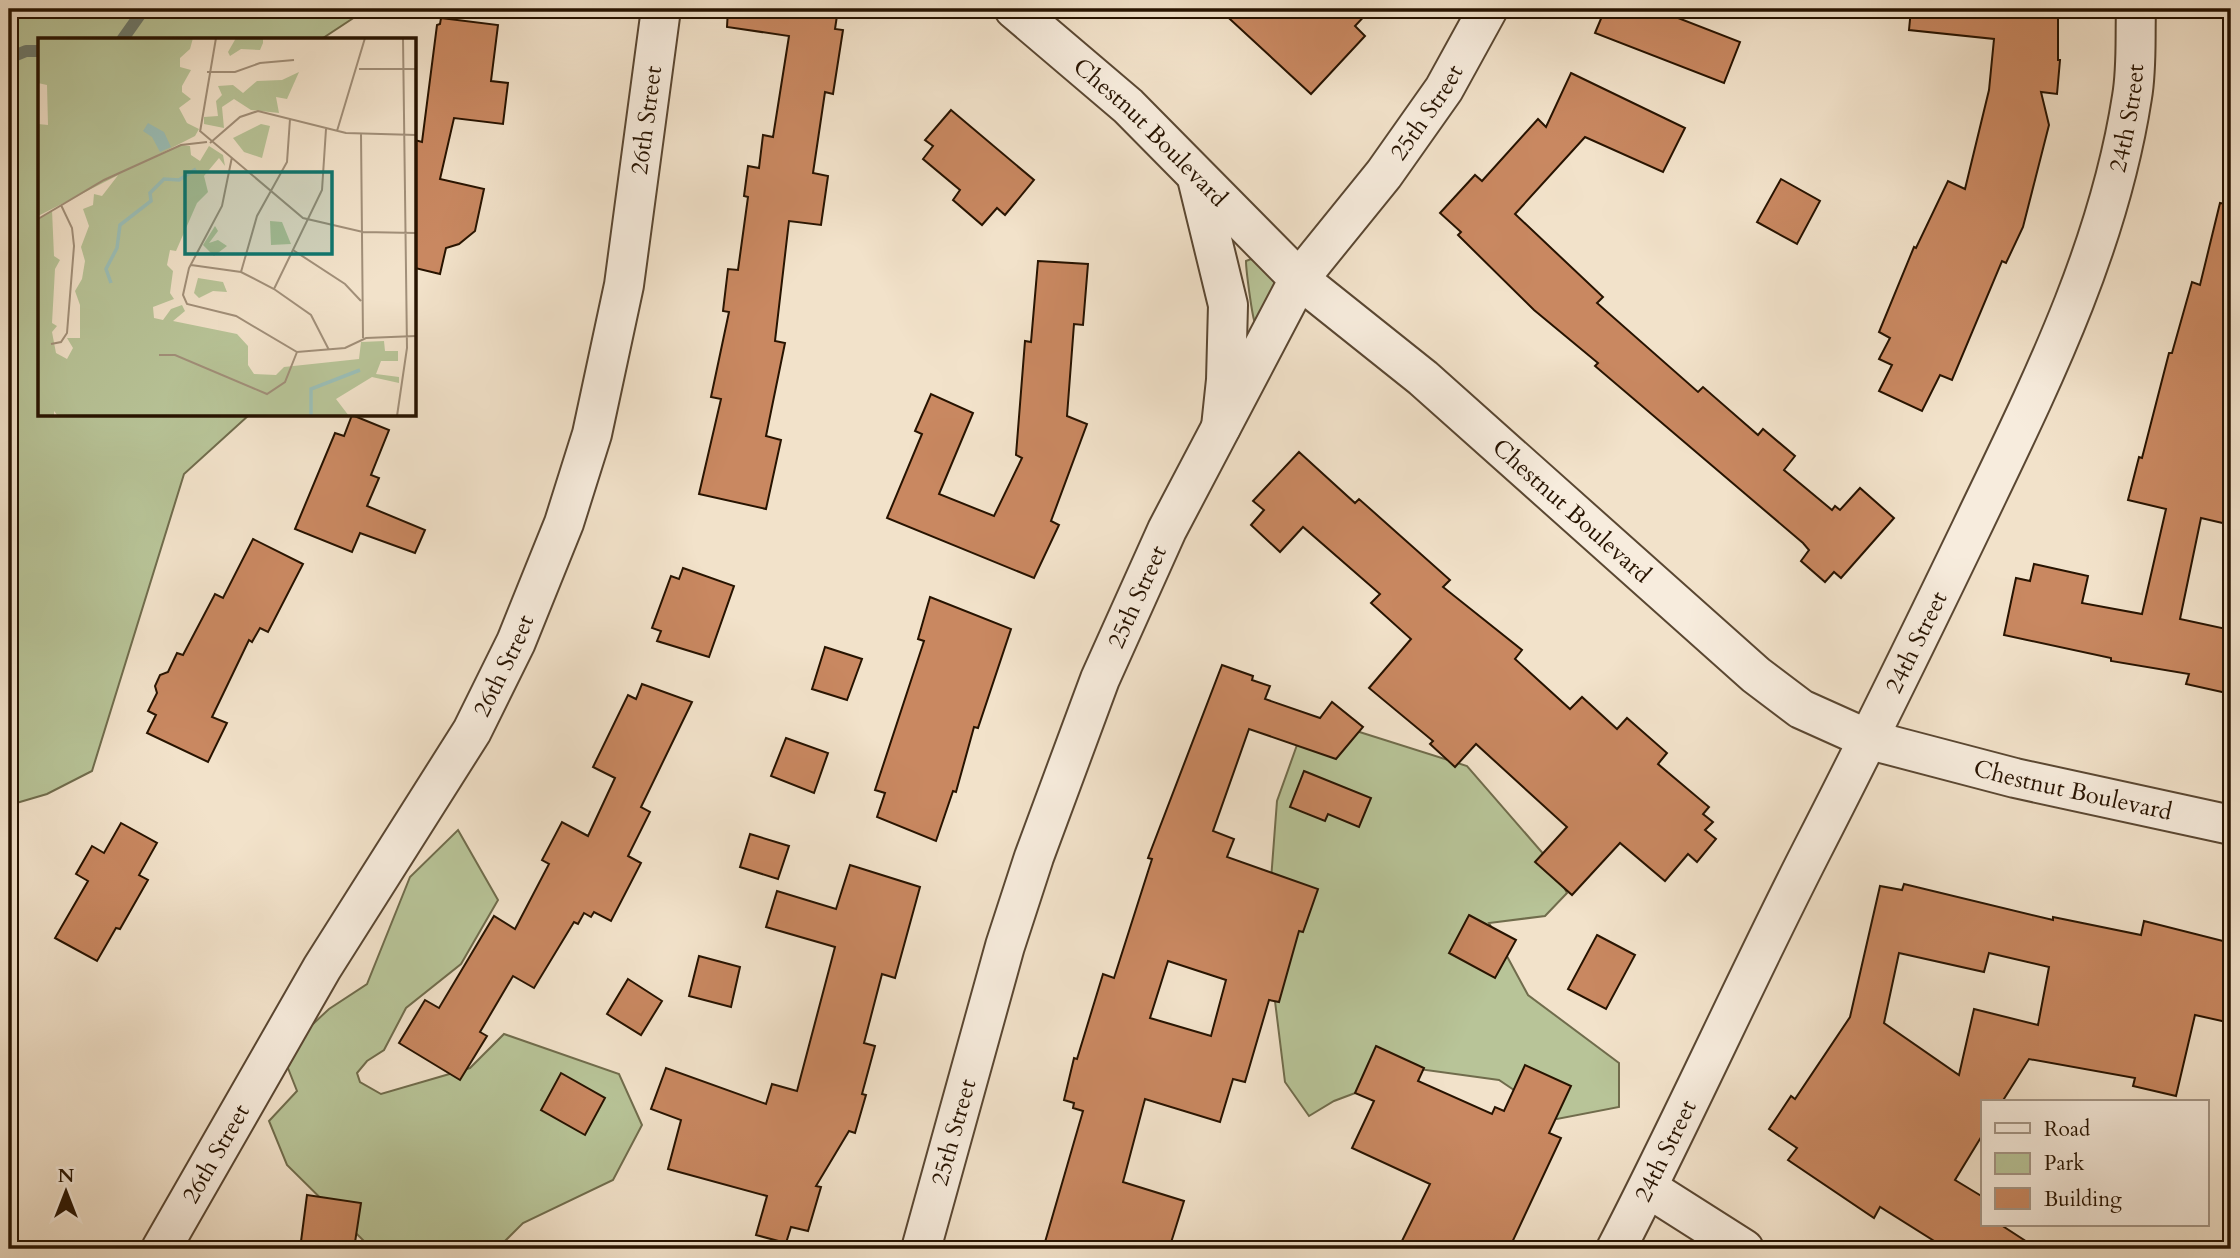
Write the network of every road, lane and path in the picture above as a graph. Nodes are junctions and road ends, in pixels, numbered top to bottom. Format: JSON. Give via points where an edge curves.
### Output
{"nodes":[{"id":1,"x":661,"y":9,"type":"edge"},
{"id":2,"x":1014,"y":9,"type":"edge"},
{"id":3,"x":1488,"y":9,"type":"edge"},
{"id":4,"x":2136,"y":9,"type":"edge"},
{"id":5,"x":1197,"y":176,"type":"junction"},
{"id":6,"x":1299,"y":279,"type":"junction"},
{"id":7,"x":1221,"y":428,"type":"junction"},
{"id":8,"x":1870,"y":740,"type":"junction"},
{"id":9,"x":2231,"y":825,"type":"edge"},
{"id":10,"x":1648,"y":1188,"type":"junction"},
{"id":11,"x":161,"y":1249,"type":"edge"},
{"id":12,"x":920,"y":1249,"type":"edge"},
{"id":13,"x":1616,"y":1249,"type":"edge"},
{"id":14,"x":1744,"y":1249,"type":"edge"}],
"edges":[{"from":1,"to":11,"type":"street","name":"26th Street","via":[[624,285],[592,434],[564,523],[516,642],[472,731],[322,968]]},
{"from":2,"to":5,"type":"street","name":"Chestnut Boulevard","via":[[1128,106]]},
{"from":3,"to":6,"type":"street","name":"25th Street","via":[[1444,89],[1384,174]]},
{"from":4,"to":8,"type":"street","name":"24th Street","via":[[2133,94],[2088,272],[2032,401]]},
{"from":5,"to":6,"type":"street","name":"Chestnut Boulevard"},
{"from":5,"to":7,"type":"street","via":[[1228,305]]},
{"from":6,"to":7,"type":"street","name":"25th Street"},
{"from":6,"to":8,"type":"street","name":"Chestnut Boulevard","via":[[1423,378],[1774,691],[1801,709]]},
{"from":7,"to":12,"type":"street","name":"25th Street","via":[[1167,530],[1100,679],[1038,846],[1005,946]]},
{"from":8,"to":9,"type":"street","name":"Chestnut Boulevard","via":[[2015,778]]},
{"from":8,"to":10,"type":"street","name":"24th Street"},
{"from":10,"to":13,"type":"street","name":"24th Street"},
{"from":10,"to":14,"type":"street"}]}
